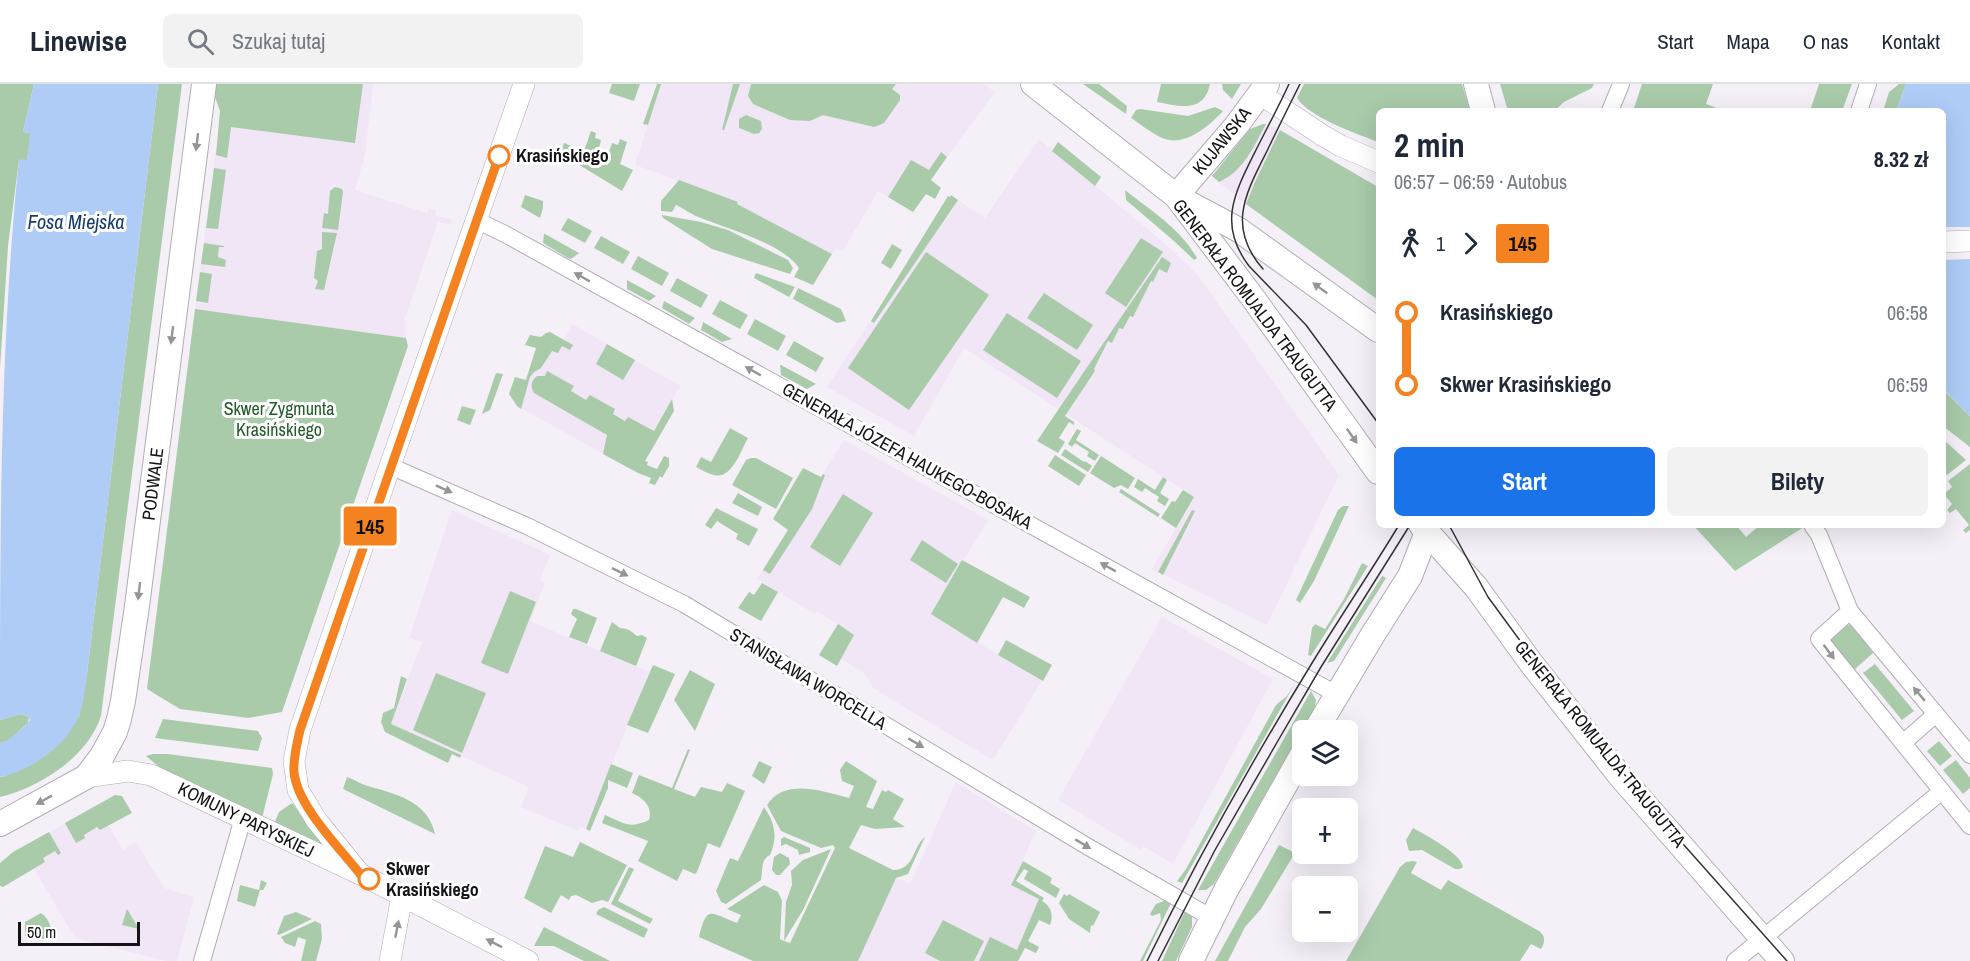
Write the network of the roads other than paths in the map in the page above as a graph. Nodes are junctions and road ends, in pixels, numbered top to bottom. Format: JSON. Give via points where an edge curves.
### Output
{"nodes":[{"id":1,"x":204,"y":84,"type":"edge"},
{"id":2,"x":524,"y":84,"type":"edge"},
{"id":3,"x":1033,"y":84,"type":"edge"},
{"id":4,"x":1476,"y":84,"type":"edge"},
{"id":5,"x":1621,"y":84,"type":"edge"},
{"id":6,"x":1868,"y":84,"type":"edge"},
{"id":7,"x":1263,"y":89,"type":"edge"},
{"id":8,"x":1482,"y":108,"type":"edge"},
{"id":9,"x":1611,"y":108,"type":"edge"},
{"id":10,"x":1860,"y":108,"type":"edge"},
{"id":11,"x":1376,"y":161,"type":"edge"},
{"id":12,"x":1176,"y":196,"type":"junction"},
{"id":13,"x":476,"y":220,"type":"junction"},
{"id":14,"x":1970,"y":241,"type":"edge"},
{"id":15,"x":1946,"y":242,"type":"edge"},
{"id":16,"x":1376,"y":329,"type":"edge"},
{"id":17,"x":390,"y":466,"type":"junction"},
{"id":18,"x":1376,"y":469,"type":"edge"},
{"id":19,"x":1425,"y":528,"type":"edge"},
{"id":20,"x":1426,"y":528,"type":"edge"},
{"id":21,"x":1814,"y":528,"type":"edge"},
{"id":22,"x":1851,"y":611,"type":"junction"},
{"id":23,"x":1336,"y":694,"type":"junction"},
{"id":24,"x":1936,"y":714,"type":"junction"},
{"id":25,"x":1322,"y":720,"type":"edge"},
{"id":26,"x":1904,"y":742,"type":"junction"},
{"id":27,"x":1970,"y":755,"type":"edge"},
{"id":28,"x":1292,"y":773,"type":"edge"},
{"id":29,"x":86,"y":777,"type":"junction"},
{"id":30,"x":1942,"y":791,"type":"junction"},
{"id":31,"x":243,"y":818,"type":"junction"},
{"id":32,"x":1,"y":824,"type":"edge"},
{"id":33,"x":1970,"y":826,"type":"edge"},
{"id":34,"x":360,"y":874,"type":"junction"},
{"id":35,"x":402,"y":896,"type":"junction"},
{"id":36,"x":1212,"y":918,"type":"junction"},
{"id":37,"x":1762,"y":939,"type":"junction"},
{"id":38,"x":202,"y":961,"type":"edge"},
{"id":39,"x":390,"y":961,"type":"edge"},
{"id":40,"x":528,"y":961,"type":"edge"},
{"id":41,"x":1191,"y":961,"type":"edge"},
{"id":42,"x":1735,"y":961,"type":"edge"},
{"id":43,"x":1782,"y":961,"type":"edge"}],
"edges":[{"from":1,"to":29,"type":"main road","name":"PODWALE","one_way":true,"via":[[123,702],[112,738]]},
{"from":2,"to":13,"type":"street"},
{"from":3,"to":12,"type":"main road","name":"GENERAŁA ROMUALDA TRAUGUTTA"},
{"from":4,"to":8,"type":"main road"},
{"from":5,"to":9,"type":"street"},
{"from":6,"to":10,"type":"street"},
{"from":7,"to":11,"type":"street","via":[[1322,135]]},
{"from":7,"to":12,"type":"main road","name":"KUJAWSKA"},
{"from":16,"to":12,"type":"main road","one_way":true,"via":[[1239,230]]},
{"from":12,"to":18,"type":"main road","name":"GENERAŁA ROMUALDA TRAUGUTTA","one_way":true},
{"from":13,"to":17,"type":"street"},
{"from":23,"to":13,"type":"street","name":"GENERAŁA JÓZEFA HAUKEGO-BOSAKA","one_way":true},
{"from":14,"to":15,"type":"street"},
{"from":17,"to":34,"type":"street","via":[[300,730],[294,761],[303,800]]},
{"from":17,"to":36,"type":"street","name":"STANISŁAWA WORCELLA","one_way":true,"via":[[527,526],[684,604]]},
{"from":19,"to":23,"type":"main road","via":[[1410,576]]},
{"from":20,"to":37,"type":"main road","name":"GENERAŁA ROMUALDA TRAUGUTTA","via":[[1476,587],[1621,777]]},
{"from":21,"to":22,"type":"street"},
{"from":24,"to":22,"type":"street","one_way":true},
{"from":22,"to":26,"type":"street","one_way":true,"via":[[1819,639]]},
{"from":23,"to":25,"type":"main road"},
{"from":24,"to":26,"type":"street"},
{"from":24,"to":27,"type":"street"},
{"from":26,"to":30,"type":"street"},
{"from":28,"to":36,"type":"main road"},
{"from":29,"to":31,"type":"street","name":"KOMUNY PARYSKIEJ","via":[[120,771],[145,773]]},
{"from":29,"to":32,"type":"main road","name":"PODWALE","one_way":true},
{"from":30,"to":33,"type":"street"},
{"from":30,"to":37,"type":"street"},
{"from":31,"to":34,"type":"street","name":"KOMUNY PARYSKIEJ"},
{"from":31,"to":38,"type":"street"},
{"from":34,"to":35,"type":"street","name":"KOMUNY PARYSKIEJ"},
{"from":39,"to":35,"type":"street","one_way":true},
{"from":40,"to":35,"type":"street","name":"KOMUNY PARYSKIEJ","one_way":true},
{"from":36,"to":41,"type":"main road"},
{"from":37,"to":42,"type":"street"},
{"from":37,"to":43,"type":"main road","name":"GENERAŁA ROMUALDA TRAUGUTTA"}]}
